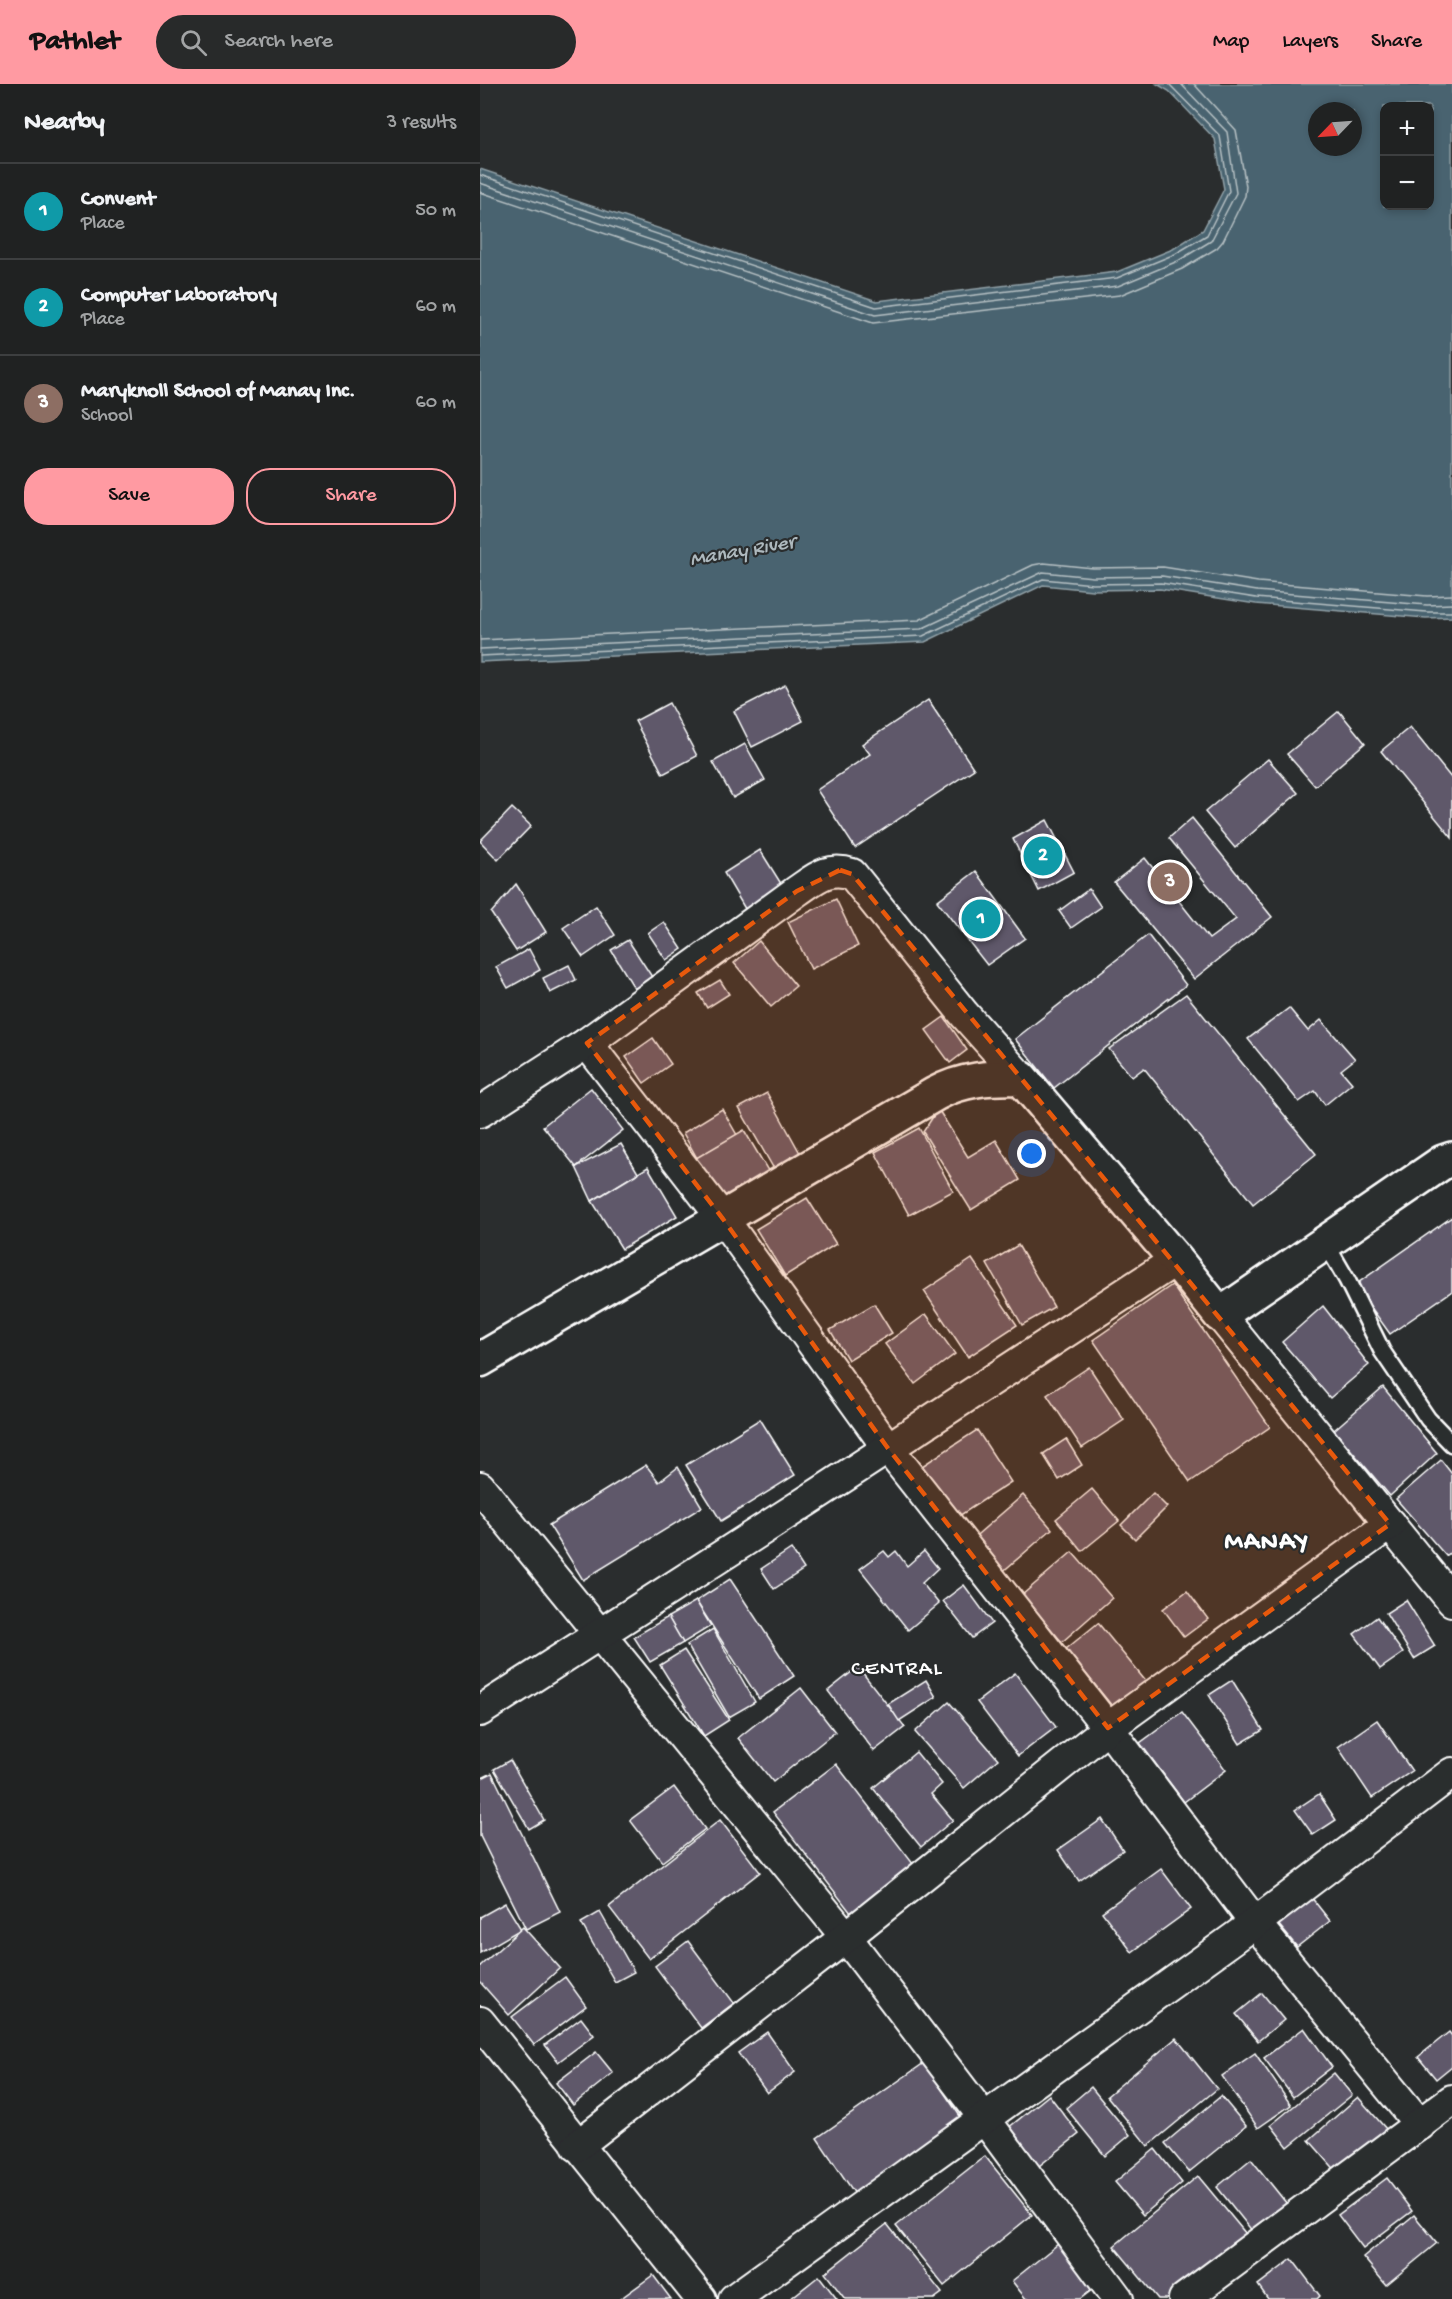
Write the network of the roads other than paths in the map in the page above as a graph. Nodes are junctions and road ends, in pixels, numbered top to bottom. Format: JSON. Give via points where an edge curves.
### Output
{"nodes":[{"id":1,"x":587,"y":1043,"type":"junction"},
{"id":2,"x":1021,"y":1078,"type":"junction"},
{"id":3,"x":480,"y":1112,"type":"edge"},
{"id":4,"x":1452,"y":1159,"type":"edge"},
{"id":5,"x":723,"y":1219,"type":"junction"},
{"id":6,"x":1325,"y":1242,"type":"junction"},
{"id":7,"x":1176,"y":1260,"type":"junction"},
{"id":8,"x":1220,"y":1315,"type":"junction"},
{"id":9,"x":480,"y":1360,"type":"edge"},
{"id":10,"x":1452,"y":1444,"type":"edge"},
{"id":11,"x":887,"y":1447,"type":"junction"},
{"id":12,"x":480,"y":1487,"type":"edge"},
{"id":13,"x":1390,"y":1524,"type":"junction"},
{"id":14,"x":1452,"y":1601,"type":"edge"},
{"id":15,"x":600,"y":1633,"type":"junction"},
{"id":16,"x":480,"y":1711,"type":"edge"},
{"id":17,"x":1108,"y":1728,"type":"junction"},
{"id":18,"x":1452,"y":1773,"type":"edge"},
{"id":19,"x":1255,"y":1923,"type":"junction"},
{"id":20,"x":846,"y":1937,"type":"junction"},
{"id":21,"x":480,"y":2022,"type":"edge"},
{"id":22,"x":1452,"y":2100,"type":"edge"},
{"id":23,"x":984,"y":2118,"type":"junction"},
{"id":24,"x":1420,"y":2125,"type":"junction"},
{"id":25,"x":577,"y":2146,"type":"junction"},
{"id":26,"x":701,"y":2299,"type":"edge"},
{"id":27,"x":734,"y":2299,"type":"edge"},
{"id":28,"x":1118,"y":2299,"type":"edge"},
{"id":29,"x":1184,"y":2299,"type":"edge"}],
"edges":[{"from":1,"to":2,"type":"street","via":[[818,876],[840,870],[852,874],[964,1014]]},
{"from":1,"to":3,"type":"street"},
{"from":1,"to":5,"type":"street"},
{"from":2,"to":5,"type":"street","via":[[987,1078],[945,1088]]},
{"from":2,"to":7,"type":"street"},
{"from":4,"to":6,"type":"street"},
{"from":5,"to":9,"type":"street"},
{"from":5,"to":11,"type":"street"},
{"from":6,"to":8,"type":"street"},
{"from":6,"to":10,"type":"lane","via":[[1382,1351],[1428,1419]]},
{"from":7,"to":8,"type":"street"},
{"from":7,"to":11,"type":"street"},
{"from":8,"to":13,"type":"street"},
{"from":11,"to":15,"type":"street"},
{"from":11,"to":17,"type":"street"},
{"from":12,"to":15,"type":"street"},
{"from":13,"to":14,"type":"street"},
{"from":13,"to":17,"type":"street"},
{"from":15,"to":16,"type":"street"},
{"from":15,"to":20,"type":"street"},
{"from":17,"to":19,"type":"street"},
{"from":17,"to":20,"type":"street"},
{"from":18,"to":19,"type":"street"},
{"from":19,"to":23,"type":"street"},
{"from":19,"to":24,"type":"street"},
{"from":20,"to":23,"type":"street"},
{"from":20,"to":25,"type":"street"},
{"from":21,"to":25,"type":"street"},
{"from":22,"to":24,"type":"street"},
{"from":23,"to":27,"type":"street"},
{"from":23,"to":28,"type":"street"},
{"from":24,"to":29,"type":"street"},
{"from":25,"to":26,"type":"street"}]}
